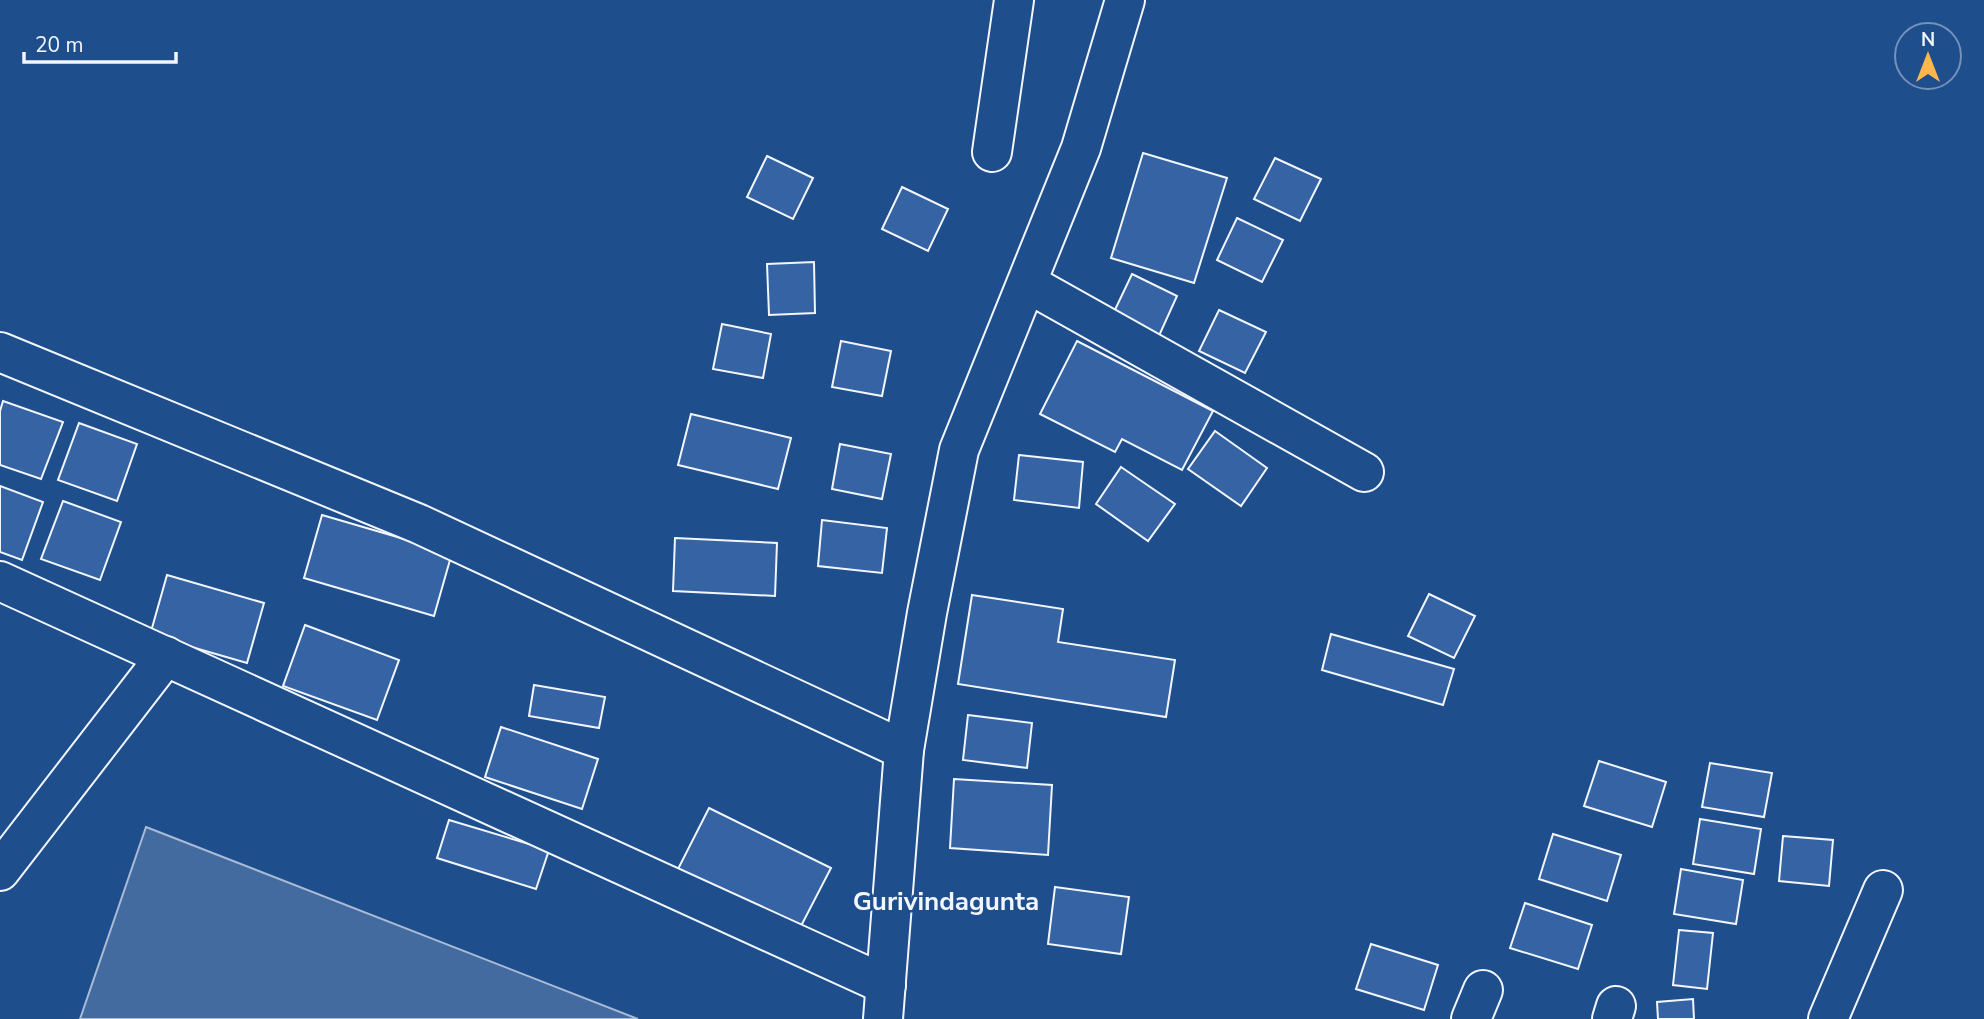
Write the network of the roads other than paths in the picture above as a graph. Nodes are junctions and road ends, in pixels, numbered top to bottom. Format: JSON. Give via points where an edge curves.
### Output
{"nodes":[{"id":1,"x":1014,"y":0,"type":"edge"},
{"id":2,"x":1125,"y":0,"type":"edge"},
{"id":3,"x":992,"y":152,"type":"dead end"},
{"id":4,"x":1027,"y":283,"type":"junction"},
{"id":5,"x":0,"y":352,"type":"edge"},
{"id":6,"x":1364,"y":472,"type":"dead end"},
{"id":7,"x":0,"y":581,"type":"edge"},
{"id":8,"x":166,"y":656,"type":"junction"},
{"id":9,"x":904,"y":750,"type":"junction"},
{"id":10,"x":0,"y":871,"type":"edge"},
{"id":11,"x":1883,"y":890,"type":"dead end"},
{"id":12,"x":884,"y":1002,"type":"edge"},
{"id":13,"x":1828,"y":1019,"type":"edge"}],
"edges":[{"from":1,"to":3,"type":"street"},
{"from":2,"to":4,"type":"street","via":[[1081,148]]},
{"from":4,"to":6,"type":"street"},
{"from":4,"to":9,"type":"street","via":[[959,450]]},
{"from":5,"to":9,"type":"street","via":[[419,524]]},
{"from":7,"to":8,"type":"street"},
{"from":8,"to":10,"type":"street"},
{"from":8,"to":12,"type":"street"},
{"from":9,"to":12,"type":"street"},
{"from":11,"to":13,"type":"street"}]}
